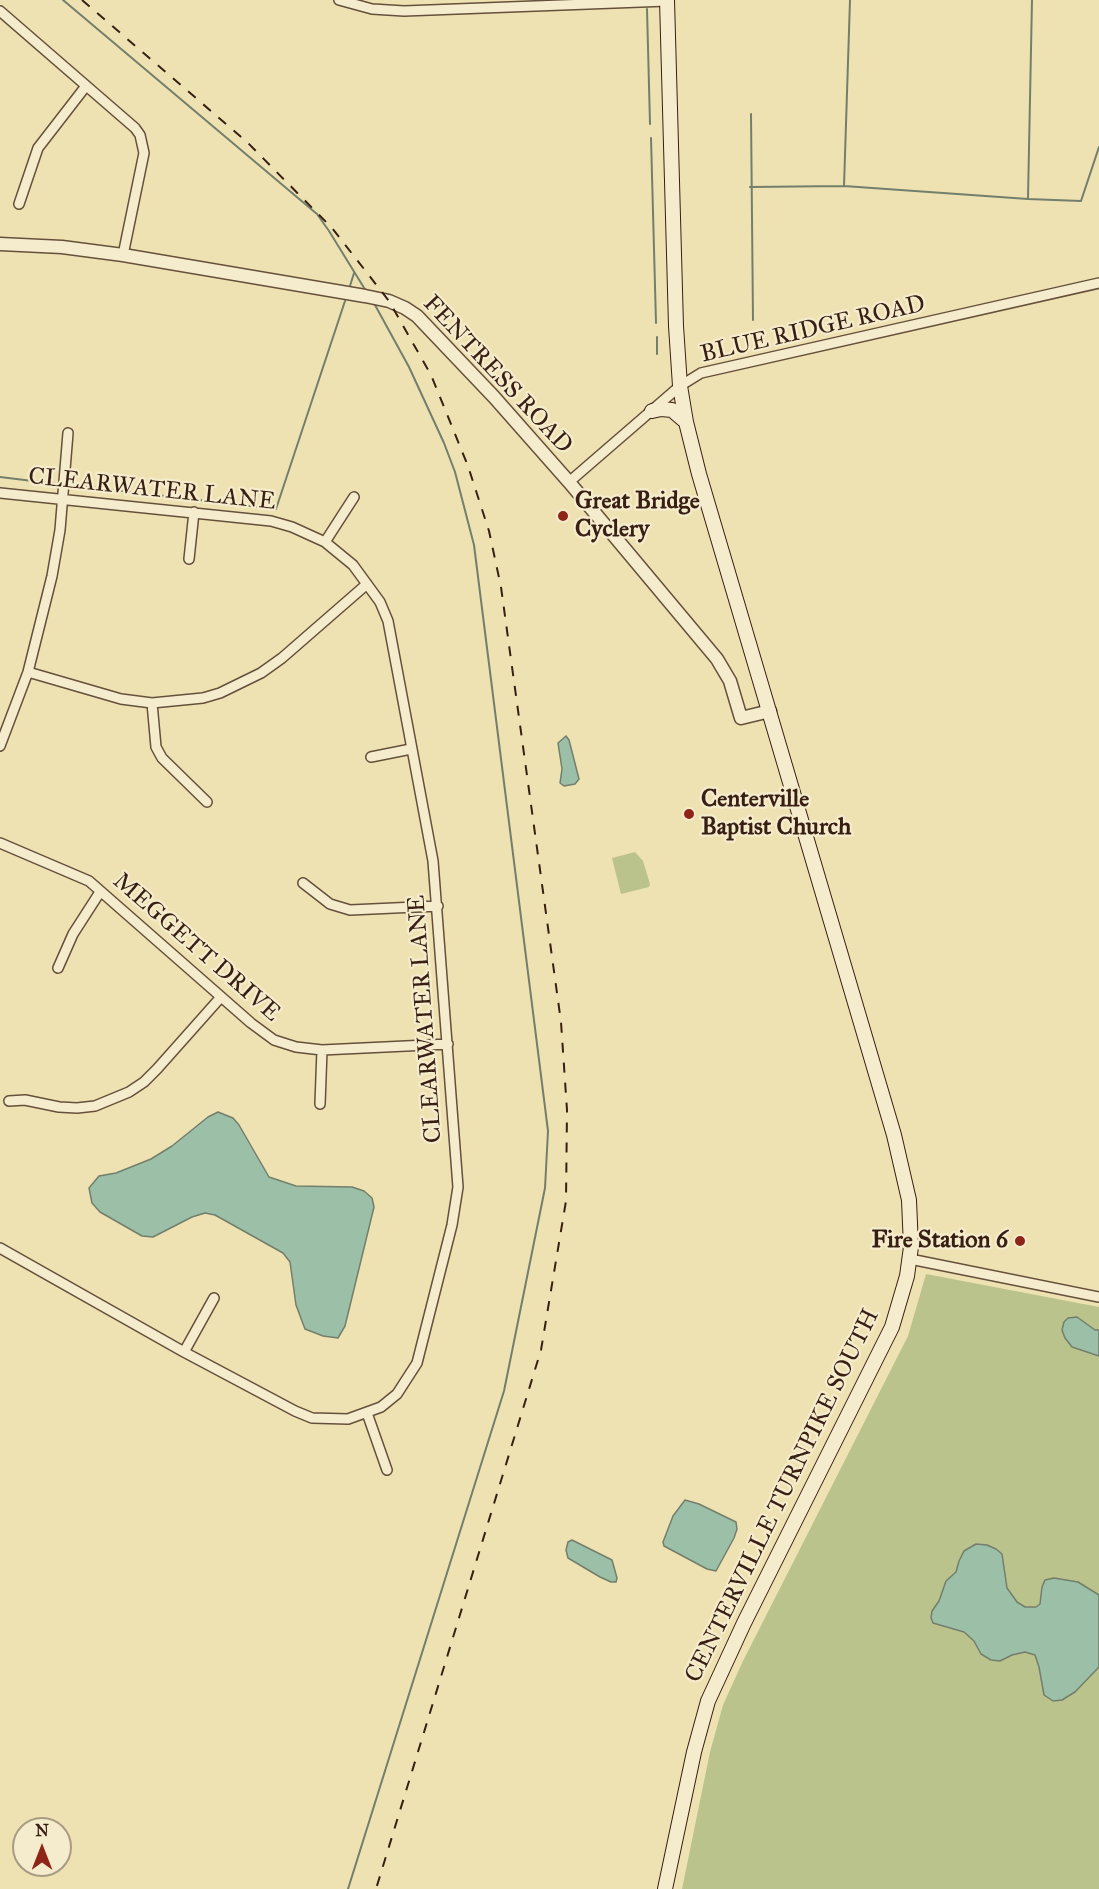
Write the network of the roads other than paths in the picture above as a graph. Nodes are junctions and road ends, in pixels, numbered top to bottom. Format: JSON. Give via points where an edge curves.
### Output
{"nodes":[{"id":1,"x":339,"y":0,"type":"edge"},
{"id":2,"x":667,"y":1,"type":"edge"},
{"id":3,"x":0,"y":11,"type":"edge"},
{"id":4,"x":86,"y":86,"type":"junction"},
{"id":5,"x":19,"y":204,"type":"dead end"},
{"id":6,"x":0,"y":244,"type":"edge"},
{"id":7,"x":123,"y":255,"type":"junction"},
{"id":8,"x":1099,"y":284,"type":"edge"},
{"id":9,"x":680,"y":386,"type":"junction"},
{"id":10,"x":652,"y":411,"type":"junction"},
{"id":11,"x":686,"y":422,"type":"junction"},
{"id":12,"x":68,"y":432,"type":"dead end"},
{"id":13,"x":569,"y":482,"type":"junction"},
{"id":14,"x":0,"y":493,"type":"edge"},
{"id":15,"x":354,"y":497,"type":"dead end"},
{"id":16,"x":63,"y":499,"type":"junction"},
{"id":17,"x":194,"y":512,"type":"junction"},
{"id":18,"x":326,"y":542,"type":"junction"},
{"id":19,"x":189,"y":559,"type":"dead end"},
{"id":20,"x":367,"y":584,"type":"junction"},
{"id":21,"x":28,"y":672,"type":"junction"},
{"id":22,"x":152,"y":703,"type":"junction"},
{"id":23,"x":770,"y":711,"type":"junction"},
{"id":24,"x":0,"y":746,"type":"edge"},
{"id":25,"x":411,"y":749,"type":"junction"},
{"id":26,"x":371,"y":757,"type":"dead end"},
{"id":27,"x":207,"y":802,"type":"dead end"},
{"id":28,"x":0,"y":843,"type":"edge"},
{"id":29,"x":303,"y":883,"type":"dead end"},
{"id":30,"x":100,"y":892,"type":"junction"},
{"id":31,"x":438,"y":906,"type":"junction"},
{"id":32,"x":58,"y":968,"type":"dead end"},
{"id":33,"x":221,"y":998,"type":"junction"},
{"id":34,"x":448,"y":1044,"type":"junction"},
{"id":35,"x":322,"y":1050,"type":"junction"},
{"id":36,"x":9,"y":1101,"type":"dead end"},
{"id":37,"x":320,"y":1104,"type":"dead end"},
{"id":38,"x":0,"y":1248,"type":"edge"},
{"id":39,"x":910,"y":1259,"type":"junction"},
{"id":40,"x":1099,"y":1297,"type":"edge"},
{"id":41,"x":214,"y":1298,"type":"dead end"},
{"id":42,"x":184,"y":1352,"type":"junction"},
{"id":43,"x":367,"y":1413,"type":"junction"},
{"id":44,"x":387,"y":1470,"type":"dead end"},
{"id":45,"x":665,"y":1889,"type":"edge"}],
"edges":[{"from":1,"to":2,"type":"street","via":[[372,9],[404,11]]},
{"from":2,"to":9,"type":"main road","name":"CENTERVILLE TURNPIKE SOUTH"},
{"from":3,"to":4,"type":"street"},
{"from":4,"to":5,"type":"street","via":[[38,148]]},
{"from":4,"to":7,"type":"street","via":[[135,128],[143,144]]},
{"from":6,"to":7,"type":"street","name":"FENTRESS ROAD"},
{"from":7,"to":13,"type":"street","name":"FENTRESS ROAD","via":[[365,296],[405,308],[442,341]]},
{"from":8,"to":9,"type":"street","name":"BLUE RIDGE ROAD","via":[[701,373]]},
{"from":9,"to":10,"type":"street","name":"BLUE RIDGE ROAD"},
{"from":9,"to":11,"type":"main road","name":"CENTERVILLE TURNPIKE SOUTH"},
{"from":10,"to":11,"type":"main road","via":[[672,410]]},
{"from":10,"to":13,"type":"street","name":"BLUE RIDGE ROAD"},
{"from":11,"to":23,"type":"main road","name":"CENTERVILLE TURNPIKE SOUTH"},
{"from":12,"to":16,"type":"street"},
{"from":13,"to":23,"type":"street","name":"FENTRESS ROAD","via":[[723,666],[741,718]]},
{"from":14,"to":16,"type":"street","name":"CLEARWATER LANE"},
{"from":15,"to":18,"type":"street"},
{"from":16,"to":17,"type":"street","name":"CLEARWATER LANE"},
{"from":16,"to":21,"type":"street","via":[[52,576]]},
{"from":17,"to":18,"type":"street","name":"CLEARWATER LANE","via":[[272,521]]},
{"from":17,"to":19,"type":"street"},
{"from":18,"to":20,"type":"street","name":"CLEARWATER LANE","via":[[353,565]]},
{"from":20,"to":22,"type":"street","via":[[261,673],[203,698]]},
{"from":20,"to":25,"type":"street","name":"CLEARWATER LANE","via":[[388,621]]},
{"from":21,"to":22,"type":"street","via":[[122,699]]},
{"from":21,"to":24,"type":"street"},
{"from":22,"to":27,"type":"street","via":[[156,747],[162,758]]},
{"from":23,"to":39,"type":"main road","name":"CENTERVILLE TURNPIKE SOUTH","via":[[899,1154],[910,1210]]},
{"from":25,"to":26,"type":"street"},
{"from":25,"to":31,"type":"street","name":"CLEARWATER LANE"},
{"from":28,"to":30,"type":"street","name":"MEGGETT DRIVE","via":[[89,881]]},
{"from":29,"to":31,"type":"street","via":[[330,904],[350,910]]},
{"from":30,"to":32,"type":"street","via":[[73,934]]},
{"from":30,"to":33,"type":"street","name":"MEGGETT DRIVE"},
{"from":31,"to":34,"type":"street","name":"CLEARWATER LANE"},
{"from":33,"to":35,"type":"street","name":"MEGGETT DRIVE","via":[[274,1040]]},
{"from":33,"to":36,"type":"street","via":[[157,1069],[129,1092],[95,1106],[77,1108]]},
{"from":34,"to":35,"type":"street","name":"MEGGETT DRIVE"},
{"from":34,"to":43,"type":"street","name":"CLEARWATER LANE","via":[[458,1187],[454,1215],[417,1363],[397,1394]]},
{"from":35,"to":37,"type":"street"},
{"from":38,"to":42,"type":"street","name":"CLEARWATER LANE"},
{"from":39,"to":40,"type":"street"},
{"from":39,"to":45,"type":"main road","name":"CENTERVILLE TURNPIKE SOUTH","via":[[898,1310],[879,1357],[713,1688],[696,1744]]},
{"from":41,"to":42,"type":"street"},
{"from":42,"to":43,"type":"street","name":"CLEARWATER LANE","via":[[312,1418],[348,1419]]},
{"from":43,"to":44,"type":"street"}]}
